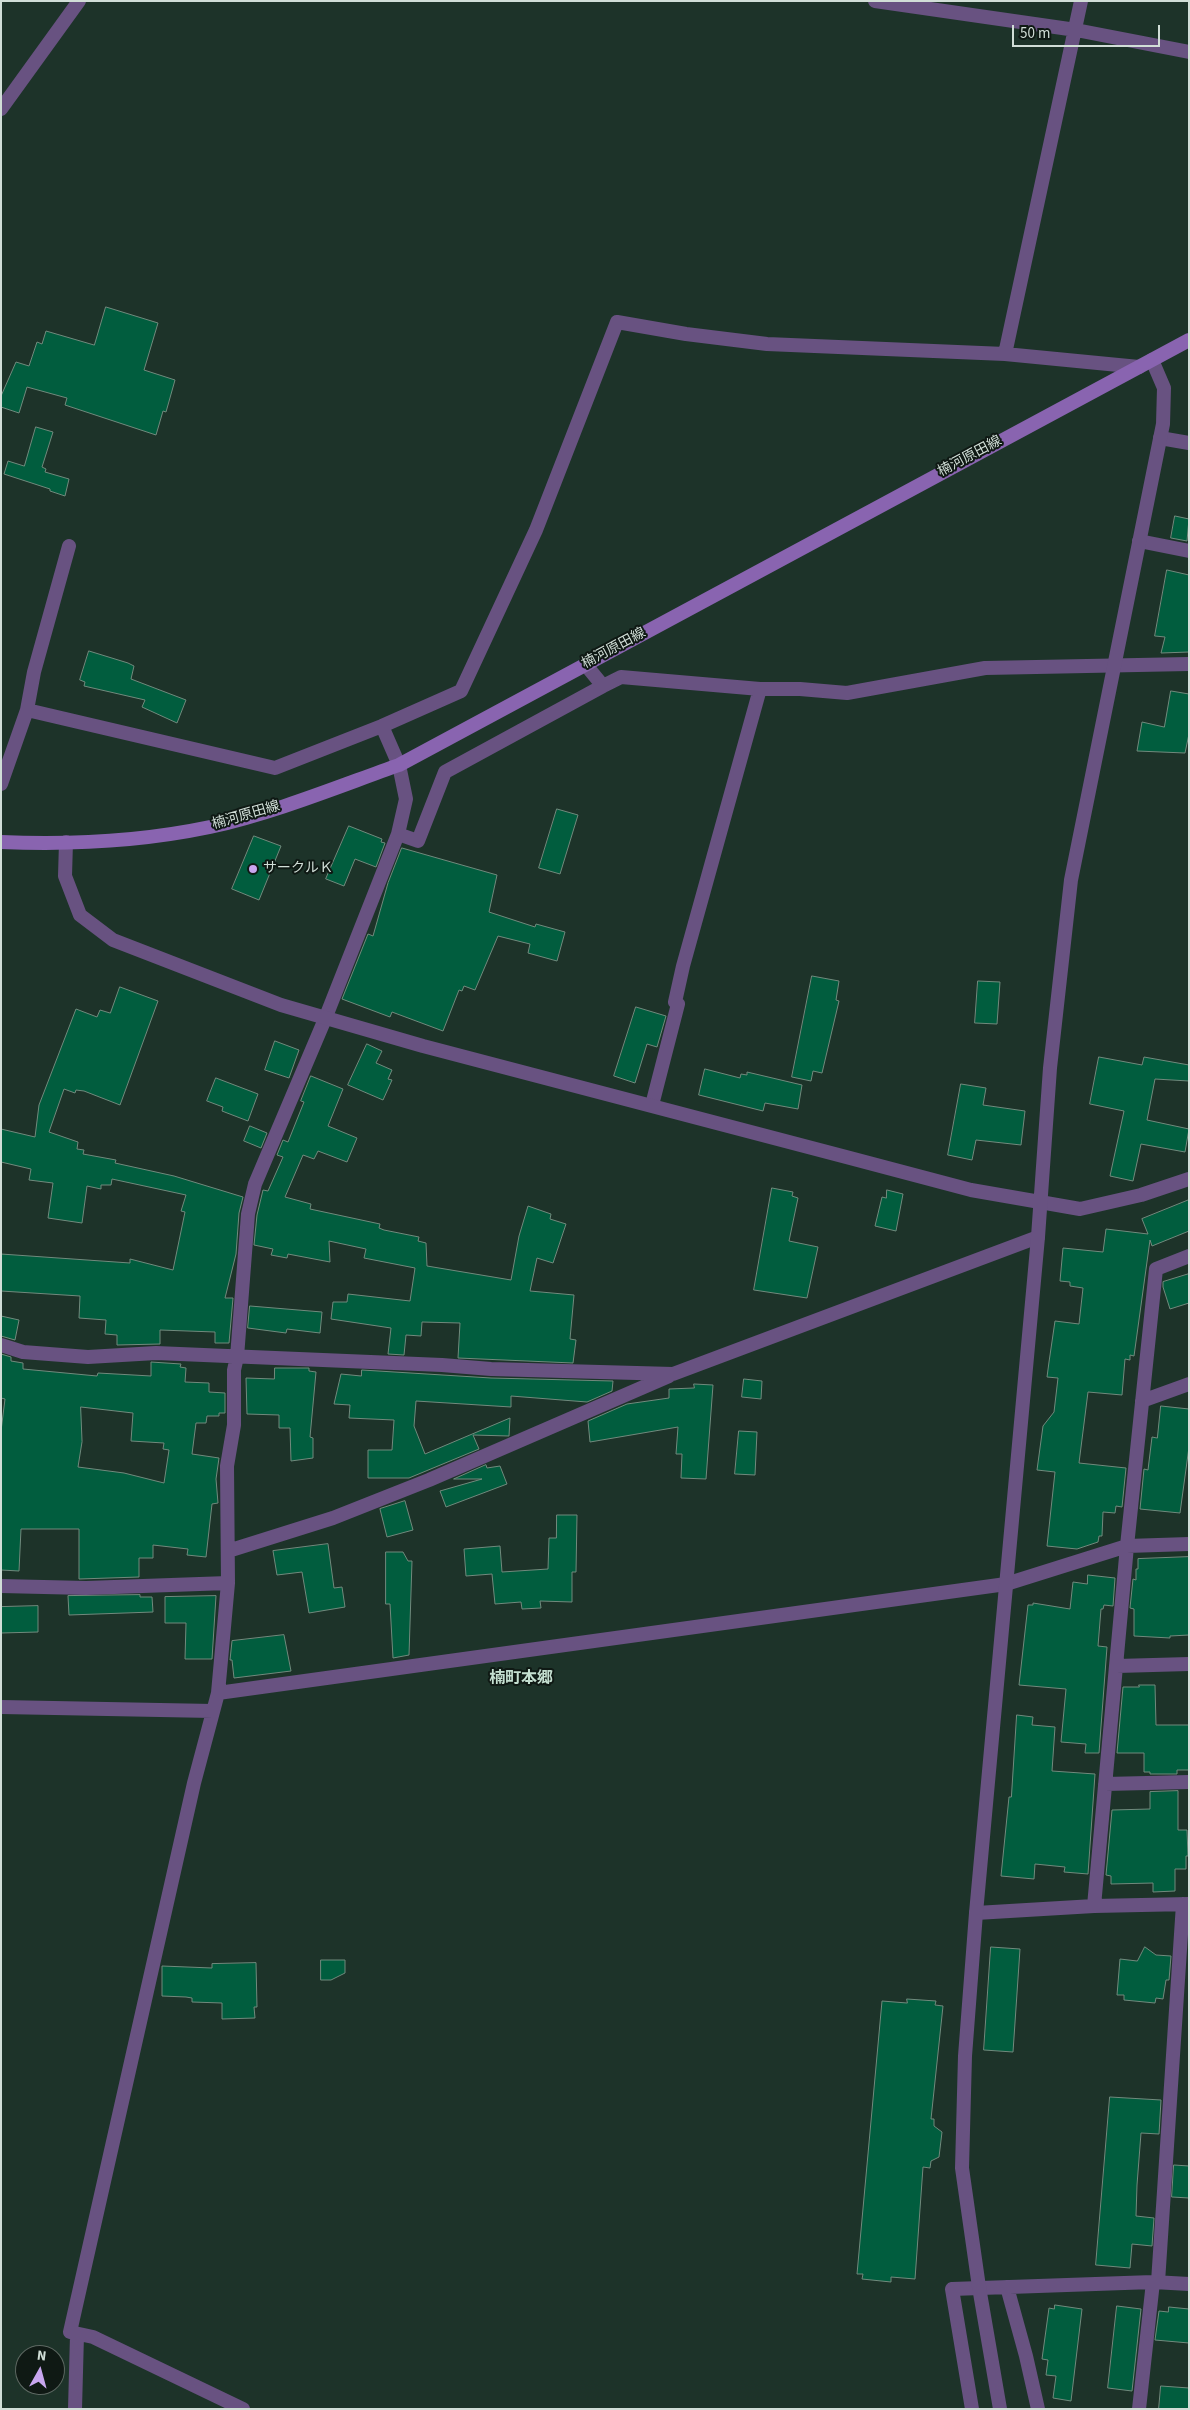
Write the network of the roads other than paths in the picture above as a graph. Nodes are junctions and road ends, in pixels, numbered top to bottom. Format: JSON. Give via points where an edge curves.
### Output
{"nodes":[{"id":1,"x":78,"y":1,"type":"edge"},
{"id":2,"x":875,"y":1,"type":"edge"},
{"id":3,"x":1081,"y":1,"type":"edge"},
{"id":4,"x":1076,"y":30,"type":"junction"},
{"id":5,"x":1189,"y":52,"type":"edge"},
{"id":6,"x":1,"y":110,"type":"edge"},
{"id":7,"x":1189,"y":340,"type":"edge"},
{"id":8,"x":1006,"y":354,"type":"junction"},
{"id":9,"x":1152,"y":360,"type":"junction"},
{"id":10,"x":1139,"y":367,"type":"junction"},
{"id":11,"x":1160,"y":438,"type":"junction"},
{"id":12,"x":1189,"y":443,"type":"edge"},
{"id":13,"x":1139,"y":541,"type":"junction"},
{"id":14,"x":69,"y":546,"type":"dead end"},
{"id":15,"x":1189,"y":550,"type":"edge"},
{"id":16,"x":585,"y":664,"type":"junction"},
{"id":17,"x":1189,"y":664,"type":"edge"},
{"id":18,"x":1114,"y":667,"type":"junction"},
{"id":19,"x":603,"y":686,"type":"junction"},
{"id":20,"x":760,"y":689,"type":"junction"},
{"id":21,"x":27,"y":710,"type":"junction"},
{"id":22,"x":382,"y":726,"type":"junction"},
{"id":23,"x":399,"y":765,"type":"junction"},
{"id":24,"x":1,"y":784,"type":"edge"},
{"id":25,"x":398,"y":834,"type":"junction"},
{"id":26,"x":1,"y":842,"type":"edge"},
{"id":27,"x":66,"y":842,"type":"junction"},
{"id":28,"x":325,"y":1019,"type":"junction"},
{"id":29,"x":652,"y":1105,"type":"junction"},
{"id":30,"x":1189,"y":1179,"type":"edge"},
{"id":31,"x":1040,"y":1202,"type":"junction"},
{"id":32,"x":1038,"y":1238,"type":"junction"},
{"id":33,"x":1189,"y":1256,"type":"edge"},
{"id":34,"x":1,"y":1345,"type":"edge"},
{"id":35,"x":237,"y":1358,"type":"junction"},
{"id":36,"x":673,"y":1374,"type":"junction"},
{"id":37,"x":1189,"y":1384,"type":"edge"},
{"id":38,"x":1142,"y":1401,"type":"junction"},
{"id":39,"x":1189,"y":1544,"type":"edge"},
{"id":40,"x":1127,"y":1546,"type":"junction"},
{"id":41,"x":228,"y":1551,"type":"junction"},
{"id":42,"x":228,"y":1583,"type":"junction"},
{"id":43,"x":1006,"y":1584,"type":"junction"},
{"id":44,"x":1,"y":1586,"type":"edge"},
{"id":45,"x":1189,"y":1664,"type":"edge"},
{"id":46,"x":1117,"y":1666,"type":"junction"},
{"id":47,"x":218,"y":1693,"type":"junction"},
{"id":48,"x":1,"y":1707,"type":"edge"},
{"id":49,"x":213,"y":1711,"type":"junction"},
{"id":50,"x":1189,"y":1782,"type":"edge"},
{"id":51,"x":1105,"y":1784,"type":"junction"},
{"id":52,"x":1186,"y":1904,"type":"edge"},
{"id":53,"x":1094,"y":1906,"type":"junction"},
{"id":54,"x":976,"y":1914,"type":"junction"},
{"id":55,"x":1155,"y":2282,"type":"junction"},
{"id":56,"x":1189,"y":2284,"type":"edge"},
{"id":57,"x":979,"y":2287,"type":"junction"},
{"id":58,"x":1007,"y":2287,"type":"junction"},
{"id":59,"x":77,"y":2335,"type":"junction"},
{"id":60,"x":75,"y":2409,"type":"edge"},
{"id":61,"x":243,"y":2409,"type":"edge"},
{"id":62,"x":972,"y":2409,"type":"edge"},
{"id":63,"x":1000,"y":2409,"type":"edge"},
{"id":64,"x":1038,"y":2409,"type":"edge"},
{"id":65,"x":1139,"y":2409,"type":"edge"}],
"edges":[{"from":1,"to":6,"type":"street"},
{"from":2,"to":4,"type":"street"},
{"from":3,"to":4,"type":"street"},
{"from":4,"to":5,"type":"street"},
{"from":4,"to":8,"type":"street"},
{"from":7,"to":9,"type":"main road","name":"楠河原田線"},
{"from":8,"to":10,"type":"street"},
{"from":8,"to":22,"type":"street","via":[[767,344],[617,322],[536,530],[461,691]]},
{"from":9,"to":10,"type":"main road","name":"楠河原田線"},
{"from":9,"to":11,"type":"street","via":[[1164,388]]},
{"from":10,"to":16,"type":"main road","name":"楠河原田線"},
{"from":11,"to":12,"type":"street"},
{"from":11,"to":13,"type":"street"},
{"from":13,"to":15,"type":"street"},
{"from":13,"to":18,"type":"street"},
{"from":14,"to":21,"type":"street","via":[[34,672]]},
{"from":16,"to":19,"type":"street"},
{"from":16,"to":23,"type":"main road","name":"楠河原田線"},
{"from":17,"to":18,"type":"street"},
{"from":18,"to":20,"type":"street","via":[[986,668],[847,693]]},
{"from":18,"to":31,"type":"street","via":[[1071,880],[1050,1068]]},
{"from":19,"to":20,"type":"street","via":[[621,677]]},
{"from":19,"to":25,"type":"street","via":[[445,772],[418,841]]},
{"from":20,"to":29,"type":"street","via":[[683,966],[675,1002],[678,1004]]},
{"from":21,"to":22,"type":"street","via":[[275,768]]},
{"from":21,"to":24,"type":"street"},
{"from":22,"to":23,"type":"street"},
{"from":23,"to":25,"type":"street","via":[[406,799]]},
{"from":23,"to":27,"type":"main road","name":"楠河原田線","via":[[210,827]]},
{"from":25,"to":28,"type":"street"},
{"from":26,"to":27,"type":"main road","name":"楠河原田線"},
{"from":27,"to":28,"type":"street","via":[[65,876],[80,914],[113,940]]},
{"from":28,"to":29,"type":"street"},
{"from":28,"to":35,"type":"street","via":[[255,1184],[248,1214]]},
{"from":29,"to":31,"type":"street","via":[[971,1190]]},
{"from":30,"to":31,"type":"street","via":[[1141,1195],[1080,1208]]},
{"from":31,"to":32,"type":"street"},
{"from":32,"to":36,"type":"street"},
{"from":32,"to":43,"type":"street"},
{"from":33,"to":38,"type":"street","via":[[1156,1269]]},
{"from":34,"to":35,"type":"street","via":[[23,1352],[88,1357],[156,1353]]},
{"from":35,"to":36,"type":"street"},
{"from":35,"to":41,"type":"street","via":[[234,1426],[227,1466]]},
{"from":36,"to":41,"type":"street","via":[[420,1484],[333,1518]]},
{"from":37,"to":38,"type":"street"},
{"from":38,"to":40,"type":"street"},
{"from":39,"to":40,"type":"street"},
{"from":40,"to":43,"type":"street"},
{"from":40,"to":46,"type":"street"},
{"from":41,"to":42,"type":"street"},
{"from":42,"to":44,"type":"street","via":[[86,1588]]},
{"from":42,"to":47,"type":"street"},
{"from":43,"to":47,"type":"street"},
{"from":43,"to":54,"type":"street"},
{"from":45,"to":46,"type":"street"},
{"from":46,"to":51,"type":"street"},
{"from":47,"to":49,"type":"street"},
{"from":48,"to":49,"type":"street"},
{"from":49,"to":59,"type":"street","via":[[70,2332]]},
{"from":50,"to":51,"type":"street"},
{"from":51,"to":53,"type":"street"},
{"from":52,"to":53,"type":"street"},
{"from":52,"to":55,"type":"street"},
{"from":53,"to":54,"type":"street"},
{"from":54,"to":57,"type":"street","via":[[965,2056],[962,2168]]},
{"from":55,"to":56,"type":"street"},
{"from":55,"to":58,"type":"street"},
{"from":55,"to":65,"type":"street"},
{"from":57,"to":58,"type":"street"},
{"from":57,"to":62,"type":"street","via":[[952,2289]]},
{"from":57,"to":63,"type":"street"},
{"from":58,"to":64,"type":"street"},
{"from":59,"to":60,"type":"street"},
{"from":59,"to":61,"type":"street","via":[[93,2337]]}]}
